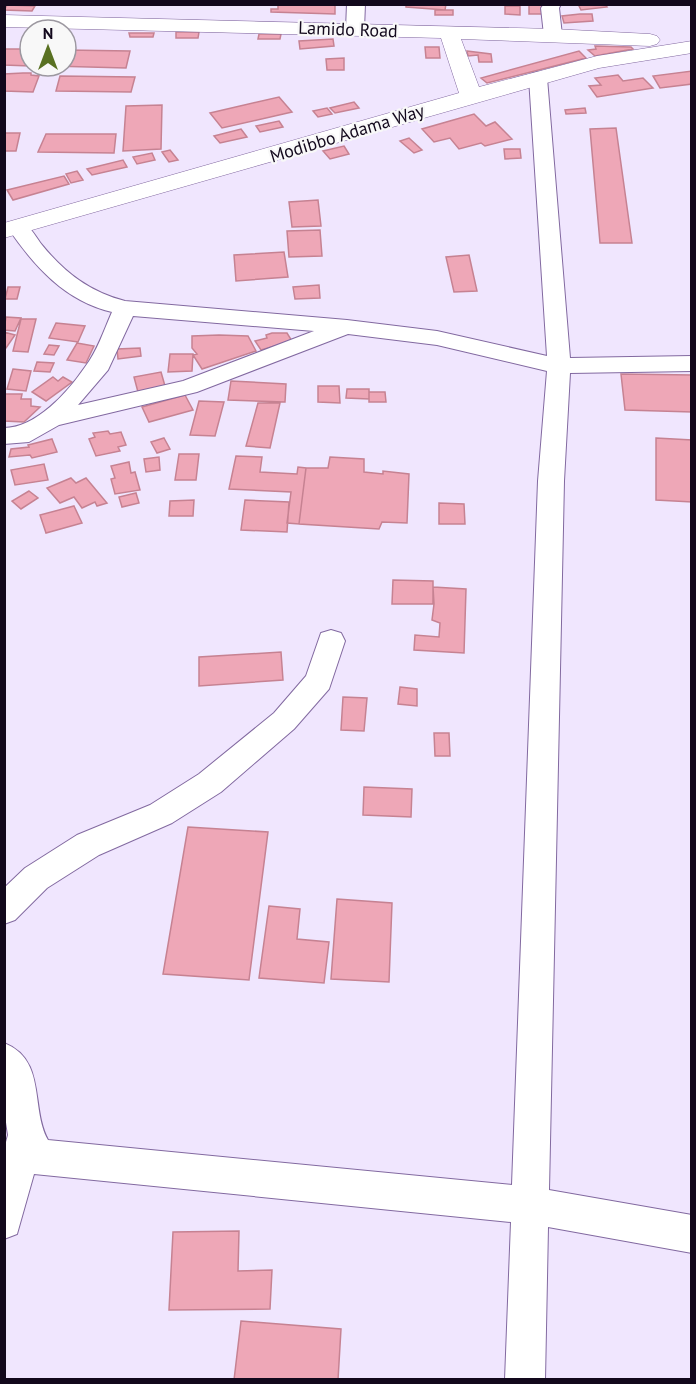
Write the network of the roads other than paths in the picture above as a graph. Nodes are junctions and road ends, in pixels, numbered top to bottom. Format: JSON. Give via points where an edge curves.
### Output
{"nodes":[{"id":1,"x":356,"y":4,"type":"edge"},
{"id":2,"x":553,"y":4,"type":"edge"},
{"id":3,"x":4,"y":21,"type":"edge"},
{"id":4,"x":355,"y":29,"type":"junction"},
{"id":5,"x":449,"y":33,"type":"junction"},
{"id":6,"x":553,"y":35,"type":"junction"},
{"id":7,"x":692,"y":42,"type":"edge"},
{"id":8,"x":692,"y":47,"type":"edge"},
{"id":9,"x":538,"y":78,"type":"junction"},
{"id":10,"x":471,"y":96,"type":"junction"},
{"id":11,"x":11,"y":230,"type":"edge"},
{"id":12,"x":125,"y":308,"type":"junction"},
{"id":13,"x":346,"y":327,"type":"junction"},
{"id":14,"x":692,"y":363,"type":"edge"},
{"id":15,"x":559,"y":366,"type":"junction"},
{"id":16,"x":52,"y":419,"type":"junction"},
{"id":17,"x":4,"y":436,"type":"edge"},
{"id":18,"x":331,"y":641,"type":"dead end"},
{"id":19,"x":4,"y":910,"type":"edge"},
{"id":20,"x":4,"y":1059,"type":"edge"},
{"id":21,"x":26,"y":1135,"type":"junction"},
{"id":22,"x":530,"y":1206,"type":"junction"},
{"id":23,"x":4,"y":1221,"type":"edge"},
{"id":24,"x":692,"y":1234,"type":"edge"},
{"id":25,"x":525,"y":1380,"type":"edge"}],
"edges":[{"from":1,"to":4,"type":"street"},
{"from":2,"to":6,"type":"street"},
{"from":3,"to":4,"type":"main road","name":"Lamido Road"},
{"from":4,"to":5,"type":"main road","name":"Lamido Road"},
{"from":5,"to":6,"type":"main road","name":"Lamido Road"},
{"from":5,"to":10,"type":"main road"},
{"from":6,"to":7,"type":"main road","name":"Lamido Road"},
{"from":8,"to":9,"type":"main road","name":"Modibbo Adama Way","via":[[597,62]]},
{"from":9,"to":10,"type":"main road","name":"Modibbo Adama Way"},
{"from":9,"to":15,"type":"street"},
{"from":10,"to":11,"type":"main road","name":"Modibbo Adama Way"},
{"from":11,"to":12,"type":"street","via":[[61,277],[93,299]]},
{"from":12,"to":13,"type":"street"},
{"from":12,"to":16,"type":"street","via":[[96,370]]},
{"from":13,"to":15,"type":"street","via":[[436,338]]},
{"from":13,"to":16,"type":"street","via":[[189,387]]},
{"from":14,"to":15,"type":"street"},
{"from":15,"to":22,"type":"street","via":[[551,481]]},
{"from":16,"to":17,"type":"street","via":[[20,436]]},
{"from":18,"to":19,"type":"street","via":[[319,681],[284,721],[210,783],[161,814],[88,844],[36,879]]},
{"from":20,"to":21,"type":"street","via":[[18,1076]]},
{"from":21,"to":22,"type":"street","via":[[38,1156]]},
{"from":21,"to":23,"type":"street"},
{"from":22,"to":24,"type":"street"},
{"from":22,"to":25,"type":"street"}]}
